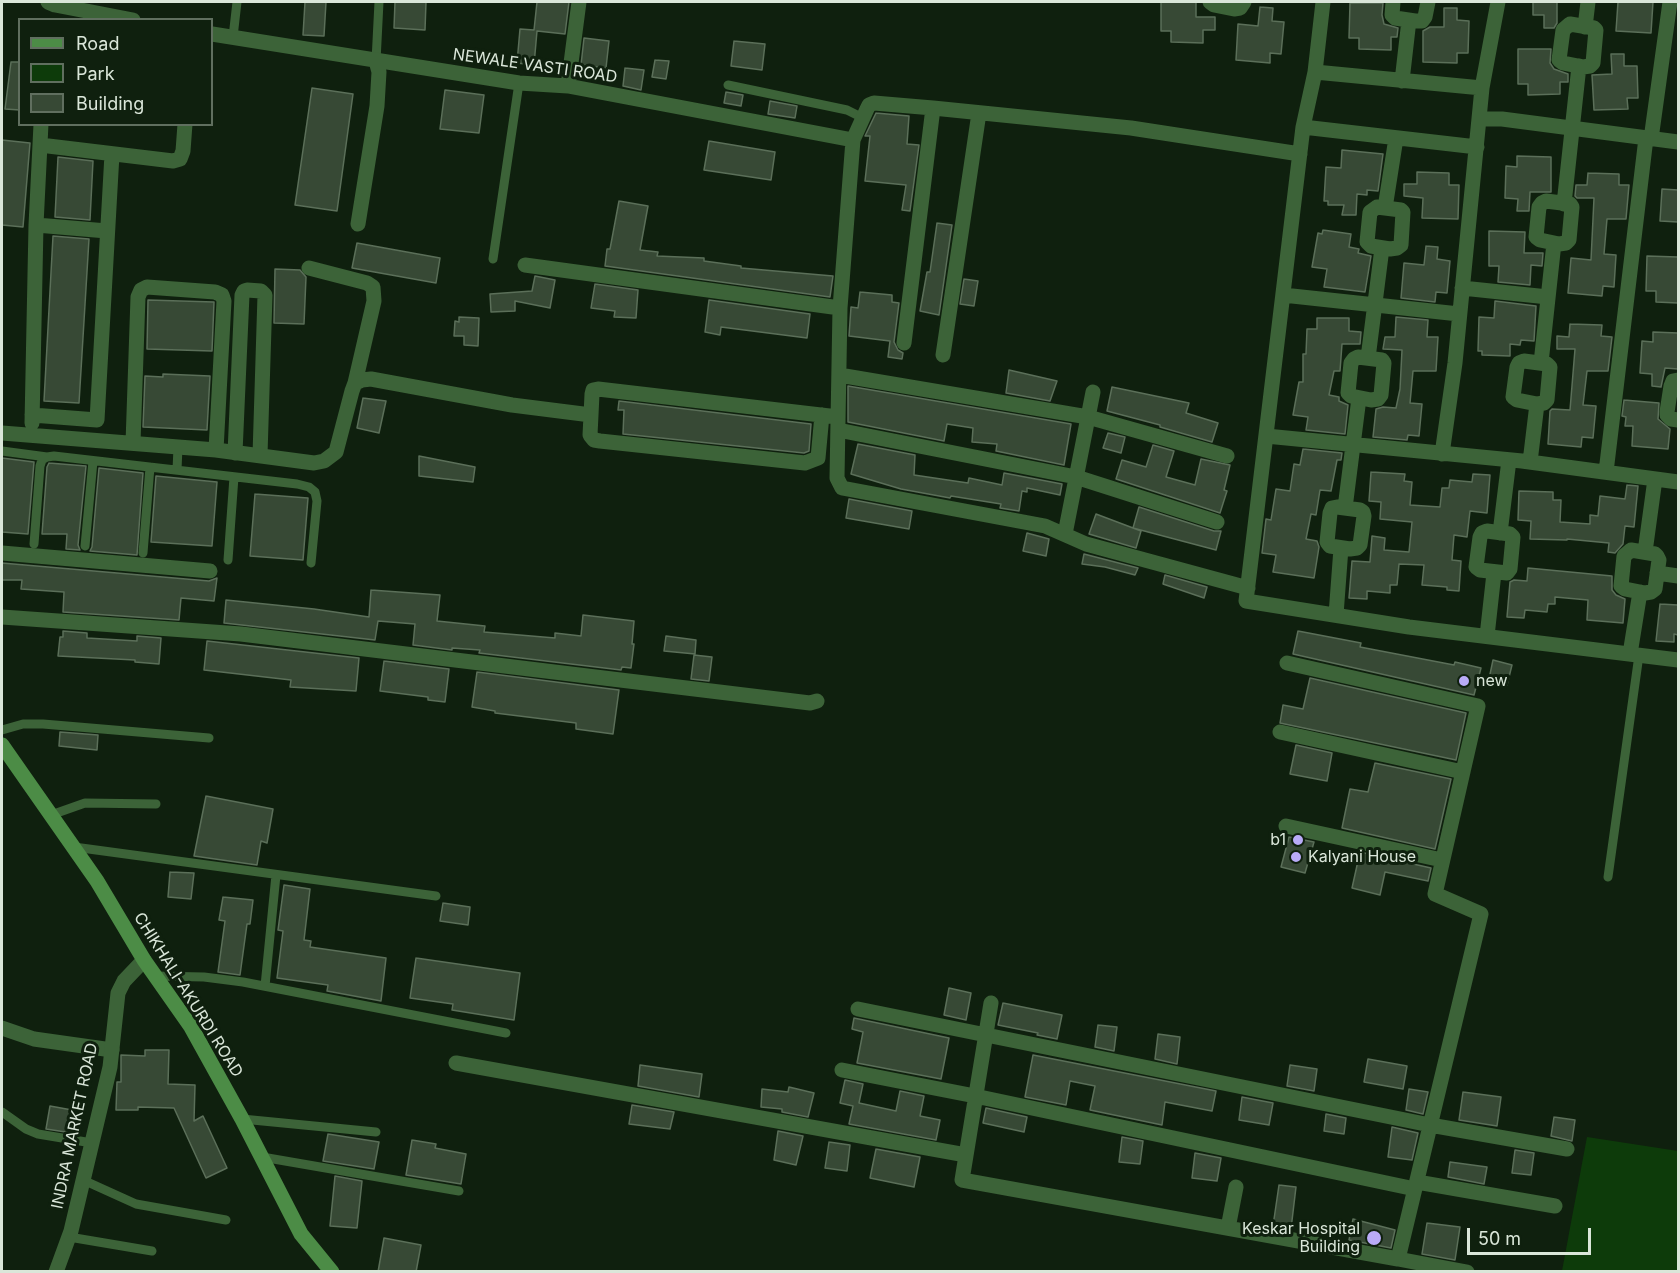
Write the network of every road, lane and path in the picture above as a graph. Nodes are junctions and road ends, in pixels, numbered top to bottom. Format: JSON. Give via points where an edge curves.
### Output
{"nodes":[{"id":1,"x":237,"y":2,"type":"edge"},
{"id":2,"x":379,"y":2,"type":"edge"},
{"id":3,"x":579,"y":2,"type":"edge"},
{"id":4,"x":1210,"y":2,"type":"edge"},
{"id":5,"x":1244,"y":2,"type":"edge"},
{"id":6,"x":1323,"y":2,"type":"edge"},
{"id":7,"x":1393,"y":2,"type":"edge"},
{"id":8,"x":1428,"y":2,"type":"edge"},
{"id":9,"x":1498,"y":2,"type":"edge"},
{"id":10,"x":1588,"y":2,"type":"edge"},
{"id":11,"x":1670,"y":2,"type":"edge"},
{"id":12,"x":52,"y":9,"type":"edge"},
{"id":13,"x":118,"y":18,"type":"edge"},
{"id":14,"x":1409,"y":20,"type":"junction"},
{"id":15,"x":1585,"y":27,"type":"junction"},
{"id":16,"x":213,"y":34,"type":"edge"},
{"id":17,"x":233,"y":37,"type":"junction"},
{"id":18,"x":376,"y":61,"type":"junction"},
{"id":19,"x":1579,"y":66,"type":"junction"},
{"id":20,"x":1314,"y":72,"type":"junction"},
{"id":21,"x":1402,"y":81,"type":"junction"},
{"id":22,"x":519,"y":83,"type":"junction"},
{"id":23,"x":728,"y":85,"type":"dead end"},
{"id":24,"x":568,"y":86,"type":"junction"},
{"id":25,"x":1482,"y":88,"type":"junction"},
{"id":26,"x":933,"y":108,"type":"junction"},
{"id":27,"x":979,"y":113,"type":"junction"},
{"id":28,"x":863,"y":118,"type":"junction"},
{"id":29,"x":1480,"y":119,"type":"junction"},
{"id":30,"x":41,"y":126,"type":"edge"},
{"id":31,"x":185,"y":126,"type":"edge"},
{"id":32,"x":1303,"y":127,"type":"junction"},
{"id":33,"x":1571,"y":128,"type":"junction"},
{"id":34,"x":1396,"y":138,"type":"junction"},
{"id":35,"x":1648,"y":138,"type":"junction"},
{"id":36,"x":853,"y":140,"type":"junction"},
{"id":37,"x":1678,"y":142,"type":"edge"},
{"id":38,"x":40,"y":145,"type":"junction"},
{"id":39,"x":1477,"y":147,"type":"junction"},
{"id":40,"x":112,"y":154,"type":"junction"},
{"id":41,"x":1300,"y":154,"type":"junction"},
{"id":42,"x":1564,"y":204,"type":"junction"},
{"id":43,"x":1385,"y":208,"type":"junction"},
{"id":44,"x":358,"y":224,"type":"dead end"},
{"id":45,"x":36,"y":225,"type":"junction"},
{"id":46,"x":107,"y":231,"type":"junction"},
{"id":47,"x":1554,"y":243,"type":"junction"},
{"id":48,"x":1382,"y":248,"type":"junction"},
{"id":49,"x":493,"y":259,"type":"dead end"},
{"id":50,"x":525,"y":265,"type":"dead end"},
{"id":51,"x":309,"y":268,"type":"dead end"},
{"id":52,"x":1462,"y":288,"type":"junction"},
{"id":53,"x":1283,"y":295,"type":"junction"},
{"id":54,"x":1548,"y":297,"type":"junction"},
{"id":55,"x":1374,"y":305,"type":"junction"},
{"id":56,"x":840,"y":308,"type":"junction"},
{"id":57,"x":1460,"y":314,"type":"junction"},
{"id":58,"x":904,"y":343,"type":"dead end"},
{"id":59,"x":943,"y":355,"type":"dead end"},
{"id":60,"x":1368,"y":358,"type":"junction"},
{"id":61,"x":1541,"y":363,"type":"junction"},
{"id":62,"x":838,"y":375,"type":"junction"},
{"id":63,"x":1678,"y":380,"type":"edge"},
{"id":64,"x":356,"y":383,"type":"junction"},
{"id":65,"x":1093,"y":392,"type":"dead end"},
{"id":66,"x":1359,"y":398,"type":"junction"},
{"id":67,"x":1537,"y":404,"type":"junction"},
{"id":68,"x":32,"y":415,"type":"junction"},
{"id":69,"x":591,"y":415,"type":"junction"},
{"id":70,"x":822,"y":415,"type":"junction"},
{"id":71,"x":1088,"y":417,"type":"junction"},
{"id":72,"x":1678,"y":420,"type":"edge"},
{"id":73,"x":838,"y":424,"type":"junction"},
{"id":74,"x":2,"y":433,"type":"edge"},
{"id":75,"x":32,"y":435,"type":"junction"},
{"id":76,"x":1266,"y":436,"type":"junction"},
{"id":77,"x":133,"y":443,"type":"junction"},
{"id":78,"x":1352,"y":445,"type":"junction"},
{"id":79,"x":178,"y":447,"type":"junction"},
{"id":80,"x":216,"y":450,"type":"junction"},
{"id":81,"x":2,"y":451,"type":"edge"},
{"id":82,"x":235,"y":453,"type":"junction"},
{"id":83,"x":1442,"y":454,"type":"junction"},
{"id":84,"x":260,"y":455,"type":"junction"},
{"id":85,"x":1227,"y":456,"type":"dead end"},
{"id":86,"x":47,"y":457,"type":"junction"},
{"id":87,"x":1509,"y":460,"type":"junction"},
{"id":88,"x":93,"y":461,"type":"junction"},
{"id":89,"x":1530,"y":462,"type":"junction"},
{"id":90,"x":150,"y":467,"type":"junction"},
{"id":91,"x":177,"y":470,"type":"junction"},
{"id":92,"x":1606,"y":472,"type":"junction"},
{"id":93,"x":234,"y":477,"type":"junction"},
{"id":94,"x":1076,"y":477,"type":"junction"},
{"id":95,"x":1655,"y":479,"type":"junction"},
{"id":96,"x":1678,"y":482,"type":"edge"},
{"id":97,"x":1346,"y":508,"type":"junction"},
{"id":98,"x":1217,"y":522,"type":"dead end"},
{"id":99,"x":1500,"y":533,"type":"junction"},
{"id":100,"x":1065,"y":534,"type":"junction"},
{"id":101,"x":34,"y":544,"type":"dead end"},
{"id":102,"x":85,"y":546,"type":"dead end"},
{"id":103,"x":1341,"y":548,"type":"junction"},
{"id":104,"x":1645,"y":552,"type":"junction"},
{"id":105,"x":2,"y":553,"type":"edge"},
{"id":106,"x":143,"y":553,"type":"dead end"},
{"id":107,"x":228,"y":560,"type":"dead end"},
{"id":108,"x":311,"y":563,"type":"dead end"},
{"id":109,"x":210,"y":571,"type":"dead end"},
{"id":110,"x":1494,"y":573,"type":"junction"},
{"id":111,"x":1657,"y":573,"type":"junction"},
{"id":112,"x":1678,"y":576,"type":"edge"},
{"id":113,"x":1248,"y":588,"type":"junction"},
{"id":114,"x":1640,"y":592,"type":"junction"},
{"id":115,"x":1336,"y":615,"type":"junction"},
{"id":116,"x":2,"y":617,"type":"edge"},
{"id":117,"x":1487,"y":636,"type":"junction"},
{"id":118,"x":1634,"y":655,"type":"junction"},
{"id":119,"x":1678,"y":660,"type":"edge"},
{"id":120,"x":1287,"y":663,"type":"dead end"},
{"id":121,"x":817,"y":701,"type":"dead end"},
{"id":122,"x":2,"y":730,"type":"edge"},
{"id":123,"x":1280,"y":732,"type":"dead end"},
{"id":124,"x":209,"y":738,"type":"dead end"},
{"id":125,"x":2,"y":745,"type":"edge"},
{"id":126,"x":1463,"y":772,"type":"junction"},
{"id":127,"x":156,"y":804,"type":"dead end"},
{"id":128,"x":51,"y":815,"type":"junction"},
{"id":129,"x":1286,"y":826,"type":"dead end"},
{"id":130,"x":74,"y":847,"type":"junction"},
{"id":131,"x":1442,"y":860,"type":"junction"},
{"id":132,"x":276,"y":875,"type":"junction"},
{"id":133,"x":1608,"y":877,"type":"dead end"},
{"id":134,"x":436,"y":896,"type":"dead end"},
{"id":135,"x":144,"y":960,"type":"junction"},
{"id":136,"x":155,"y":976,"type":"junction"},
{"id":137,"x":265,"y":986,"type":"junction"},
{"id":138,"x":991,"y":1003,"type":"dead end"},
{"id":139,"x":858,"y":1009,"type":"dead end"},
{"id":140,"x":2,"y":1028,"type":"edge"},
{"id":141,"x":506,"y":1033,"type":"dead end"},
{"id":142,"x":985,"y":1035,"type":"junction"},
{"id":143,"x":112,"y":1050,"type":"junction"},
{"id":144,"x":456,"y":1063,"type":"dead end"},
{"id":145,"x":842,"y":1070,"type":"dead end"},
{"id":146,"x":975,"y":1096,"type":"junction"},
{"id":147,"x":2,"y":1112,"type":"edge"},
{"id":148,"x":242,"y":1119,"type":"junction"},
{"id":149,"x":1430,"y":1125,"type":"junction"},
{"id":150,"x":376,"y":1132,"type":"dead end"},
{"id":151,"x":92,"y":1143,"type":"junction"},
{"id":152,"x":1567,"y":1149,"type":"dead end"},
{"id":153,"x":966,"y":1155,"type":"junction"},
{"id":154,"x":262,"y":1157,"type":"junction"},
{"id":155,"x":83,"y":1180,"type":"junction"},
{"id":156,"x":1416,"y":1186,"type":"junction"},
{"id":157,"x":1236,"y":1187,"type":"dead end"},
{"id":158,"x":459,"y":1191,"type":"dead end"},
{"id":159,"x":1555,"y":1206,"type":"dead end"},
{"id":160,"x":226,"y":1220,"type":"dead end"},
{"id":161,"x":1228,"y":1228,"type":"junction"},
{"id":162,"x":69,"y":1237,"type":"junction"},
{"id":163,"x":152,"y":1251,"type":"dead end"},
{"id":164,"x":1398,"y":1259,"type":"junction"},
{"id":165,"x":56,"y":1272,"type":"edge"},
{"id":166,"x":332,"y":1272,"type":"edge"},
{"id":167,"x":1467,"y":1272,"type":"edge"}],
"edges":[{"from":1,"to":17,"type":"lane"},
{"from":2,"to":18,"type":"lane"},
{"from":3,"to":24,"type":"street"},
{"from":4,"to":5,"type":"street","via":[[1234,9]]},
{"from":6,"to":20,"type":"street"},
{"from":7,"to":14,"type":"street","via":[[1392,15]]},
{"from":8,"to":14,"type":"street","via":[[1422,21]]},
{"from":9,"to":25,"type":"street"},
{"from":10,"to":15,"type":"street"},
{"from":11,"to":35,"type":"street"},
{"from":12,"to":13,"type":"street"},
{"from":14,"to":21,"type":"street"},
{"from":15,"to":19,"type":"street","via":[[1594,27],[1597,34],[1593,63]]},
{"from":15,"to":19,"type":"street","via":[[1570,24],[1563,30],[1559,60]]},
{"from":16,"to":17,"type":"street","name":"NEWALE VASTI ROAD"},
{"from":17,"to":18,"type":"street","name":"NEWALE VASTI ROAD"},
{"from":18,"to":22,"type":"street","name":"NEWALE VASTI ROAD"},
{"from":18,"to":44,"type":"street","via":[[377,106]]},
{"from":19,"to":33,"type":"street"},
{"from":20,"to":21,"type":"street"},
{"from":20,"to":32,"type":"street"},
{"from":21,"to":25,"type":"street"},
{"from":22,"to":24,"type":"street","name":"NEWALE VASTI ROAD"},
{"from":22,"to":49,"type":"lane"},
{"from":23,"to":28,"type":"lane","via":[[847,111]]},
{"from":24,"to":36,"type":"street","name":"NEWALE VASTI ROAD"},
{"from":25,"to":29,"type":"street"},
{"from":26,"to":27,"type":"street"},
{"from":26,"to":28,"type":"street","via":[[874,104],[868,106]]},
{"from":26,"to":58,"type":"street"},
{"from":27,"to":41,"type":"street","via":[[1131,128]]},
{"from":27,"to":59,"type":"street"},
{"from":28,"to":36,"type":"street"},
{"from":29,"to":33,"type":"street"},
{"from":29,"to":39,"type":"street"},
{"from":30,"to":38,"type":"street"},
{"from":31,"to":40,"type":"street","via":[[180,159]]},
{"from":32,"to":34,"type":"street"},
{"from":32,"to":41,"type":"street"},
{"from":33,"to":35,"type":"street"},
{"from":33,"to":42,"type":"street"},
{"from":34,"to":39,"type":"street"},
{"from":34,"to":43,"type":"street"},
{"from":35,"to":37,"type":"street"},
{"from":35,"to":92,"type":"street"},
{"from":36,"to":56,"type":"street"},
{"from":38,"to":40,"type":"street"},
{"from":38,"to":45,"type":"street"},
{"from":39,"to":52,"type":"street"},
{"from":40,"to":46,"type":"street"},
{"from":41,"to":53,"type":"street"},
{"from":42,"to":47,"type":"street","via":[[1570,204],[1573,210],[1569,240]]},
{"from":42,"to":47,"type":"street","via":[[1546,201],[1539,207],[1536,237]]},
{"from":43,"to":48,"type":"street","via":[[1377,207],[1370,212],[1366,239],[1371,246]]},
{"from":43,"to":48,"type":"street","via":[[1401,210],[1404,216],[1401,245]]},
{"from":45,"to":46,"type":"street"},
{"from":45,"to":68,"type":"street"},
{"from":46,"to":68,"type":"street","via":[[97,420]]},
{"from":47,"to":54,"type":"street"},
{"from":48,"to":55,"type":"street"},
{"from":50,"to":56,"type":"street"},
{"from":51,"to":64,"type":"street","via":[[372,287],[374,301]]},
{"from":52,"to":54,"type":"street"},
{"from":52,"to":57,"type":"street"},
{"from":53,"to":55,"type":"street"},
{"from":53,"to":76,"type":"street"},
{"from":54,"to":61,"type":"street"},
{"from":55,"to":57,"type":"street"},
{"from":55,"to":60,"type":"street"},
{"from":56,"to":62,"type":"street"},
{"from":57,"to":83,"type":"street"},
{"from":60,"to":66,"type":"street","via":[[1358,357],[1351,363],[1348,393]]},
{"from":60,"to":66,"type":"street","via":[[1384,363],[1382,395],[1371,400]]},
{"from":61,"to":67,"type":"street","via":[[1551,370],[1547,399]]},
{"from":61,"to":67,"type":"street","via":[[1519,363],[1513,393],[1517,400]]},
{"from":62,"to":71,"type":"street"},
{"from":62,"to":73,"type":"street"},
{"from":63,"to":72,"type":"street","via":[[1671,386],[1667,412],[1671,419]]},
{"from":64,"to":69,"type":"street","via":[[370,380]]},
{"from":64,"to":84,"type":"street","via":[[336,452],[324,461]]},
{"from":65,"to":71,"type":"street"},
{"from":66,"to":78,"type":"street"},
{"from":67,"to":89,"type":"street"},
{"from":68,"to":75,"type":"street"},
{"from":69,"to":70,"type":"street","via":[[593,390],[598,389]]},
{"from":69,"to":70,"type":"street","via":[[590,435],[594,440],[806,463],[818,458]]},
{"from":70,"to":73,"type":"street"},
{"from":71,"to":85,"type":"street"},
{"from":71,"to":94,"type":"street"},
{"from":73,"to":94,"type":"street"},
{"from":73,"to":100,"type":"street","via":[[837,478],[842,488],[1045,526]]},
{"from":74,"to":75,"type":"street"},
{"from":75,"to":77,"type":"street"},
{"from":76,"to":78,"type":"street"},
{"from":76,"to":113,"type":"street"},
{"from":77,"to":79,"type":"street"},
{"from":77,"to":80,"type":"street","via":[[141,290],[147,287],[215,292],[224,301]]},
{"from":78,"to":83,"type":"street"},
{"from":78,"to":97,"type":"street"},
{"from":79,"to":80,"type":"street"},
{"from":79,"to":91,"type":"lane"},
{"from":80,"to":82,"type":"street"},
{"from":81,"to":86,"type":"lane"},
{"from":82,"to":84,"type":"street"},
{"from":82,"to":84,"type":"street","via":[[242,295],[247,290],[261,291],[265,295]]},
{"from":83,"to":87,"type":"street"},
{"from":86,"to":88,"type":"lane"},
{"from":86,"to":101,"type":"lane","via":[[40,466]]},
{"from":87,"to":89,"type":"street"},
{"from":87,"to":99,"type":"street"},
{"from":88,"to":90,"type":"lane"},
{"from":88,"to":102,"type":"lane"},
{"from":89,"to":92,"type":"street"},
{"from":90,"to":91,"type":"lane"},
{"from":90,"to":106,"type":"lane"},
{"from":91,"to":93,"type":"lane"},
{"from":92,"to":95,"type":"street"},
{"from":93,"to":107,"type":"lane"},
{"from":93,"to":108,"type":"lane","via":[[297,484],[315,492]]},
{"from":94,"to":98,"type":"street"},
{"from":94,"to":100,"type":"street"},
{"from":95,"to":96,"type":"street"},
{"from":95,"to":104,"type":"street"},
{"from":97,"to":103,"type":"street","via":[[1332,508],[1326,539],[1330,546]]},
{"from":97,"to":103,"type":"street","via":[[1360,510],[1364,516],[1360,545],[1357,549]]},
{"from":99,"to":110,"type":"street","via":[[1513,537],[1510,569],[1507,573]]},
{"from":99,"to":110,"type":"street","via":[[1482,533],[1476,563],[1480,570]]},
{"from":100,"to":113,"type":"street","via":[[1086,544]]},
{"from":103,"to":115,"type":"street"},
{"from":104,"to":111,"type":"street","via":[[1657,556]]},
{"from":104,"to":114,"type":"street","via":[[1631,550],[1624,556],[1621,586]]},
{"from":105,"to":109,"type":"street"},
{"from":110,"to":117,"type":"street"},
{"from":111,"to":112,"type":"street"},
{"from":111,"to":114,"type":"street","via":[[1655,589]]},
{"from":113,"to":115,"type":"street","via":[[1246,601]]},
{"from":114,"to":118,"type":"street"},
{"from":115,"to":117,"type":"street"},
{"from":116,"to":121,"type":"street","via":[[241,634]]},
{"from":117,"to":118,"type":"street"},
{"from":118,"to":119,"type":"street"},
{"from":118,"to":133,"type":"lane"},
{"from":120,"to":126,"type":"street","via":[[1478,706]]},
{"from":122,"to":124,"type":"lane","via":[[43,724]]},
{"from":123,"to":126,"type":"street"},
{"from":125,"to":128,"type":"main road","name":"CHIKHALI-AKURDI ROAD"},
{"from":126,"to":131,"type":"street"},
{"from":127,"to":128,"type":"lane","via":[[85,803]]},
{"from":128,"to":130,"type":"main road","name":"CHIKHALI-AKURDI ROAD"},
{"from":129,"to":131,"type":"street"},
{"from":130,"to":132,"type":"lane"},
{"from":130,"to":135,"type":"main road","name":"CHIKHALI-AKURDI ROAD"},
{"from":131,"to":149,"type":"street","via":[[1435,894],[1481,914]]},
{"from":132,"to":134,"type":"lane"},
{"from":132,"to":137,"type":"lane"},
{"from":135,"to":136,"type":"main road","name":"CHIKHALI-AKURDI ROAD"},
{"from":135,"to":143,"type":"street","name":"INDRA MARKET ROAD","via":[[123,981],[118,993]]},
{"from":136,"to":137,"type":"lane","via":[[204,977]]},
{"from":136,"to":148,"type":"main road","name":"CHIKHALI-AKURDI ROAD","via":[[191,1027]]},
{"from":137,"to":141,"type":"lane"},
{"from":138,"to":142,"type":"street"},
{"from":139,"to":142,"type":"street"},
{"from":140,"to":143,"type":"street","via":[[34,1039]]},
{"from":142,"to":146,"type":"street"},
{"from":142,"to":149,"type":"street"},
{"from":143,"to":151,"type":"street","name":"INDRA MARKET ROAD"},
{"from":144,"to":153,"type":"street"},
{"from":145,"to":146,"type":"street"},
{"from":146,"to":153,"type":"street"},
{"from":146,"to":156,"type":"street"},
{"from":147,"to":151,"type":"lane","via":[[38,1134]]},
{"from":148,"to":150,"type":"lane"},
{"from":148,"to":154,"type":"main road","name":"CHIKHALI-AKURDI ROAD"},
{"from":149,"to":152,"type":"street"},
{"from":149,"to":156,"type":"street"},
{"from":151,"to":155,"type":"street","name":"INDRA MARKET ROAD"},
{"from":153,"to":161,"type":"street","via":[[962,1180]]},
{"from":154,"to":158,"type":"lane"},
{"from":154,"to":166,"type":"main road","name":"CHIKHALI-AKURDI ROAD","via":[[301,1234]]},
{"from":155,"to":160,"type":"lane","via":[[136,1204]]},
{"from":155,"to":162,"type":"street","name":"INDRA MARKET ROAD"},
{"from":156,"to":159,"type":"street"},
{"from":156,"to":164,"type":"street"},
{"from":157,"to":161,"type":"street"},
{"from":161,"to":164,"type":"street"},
{"from":162,"to":163,"type":"lane"},
{"from":162,"to":165,"type":"street","name":"INDRA MARKET ROAD"},
{"from":164,"to":167,"type":"street"}]}
